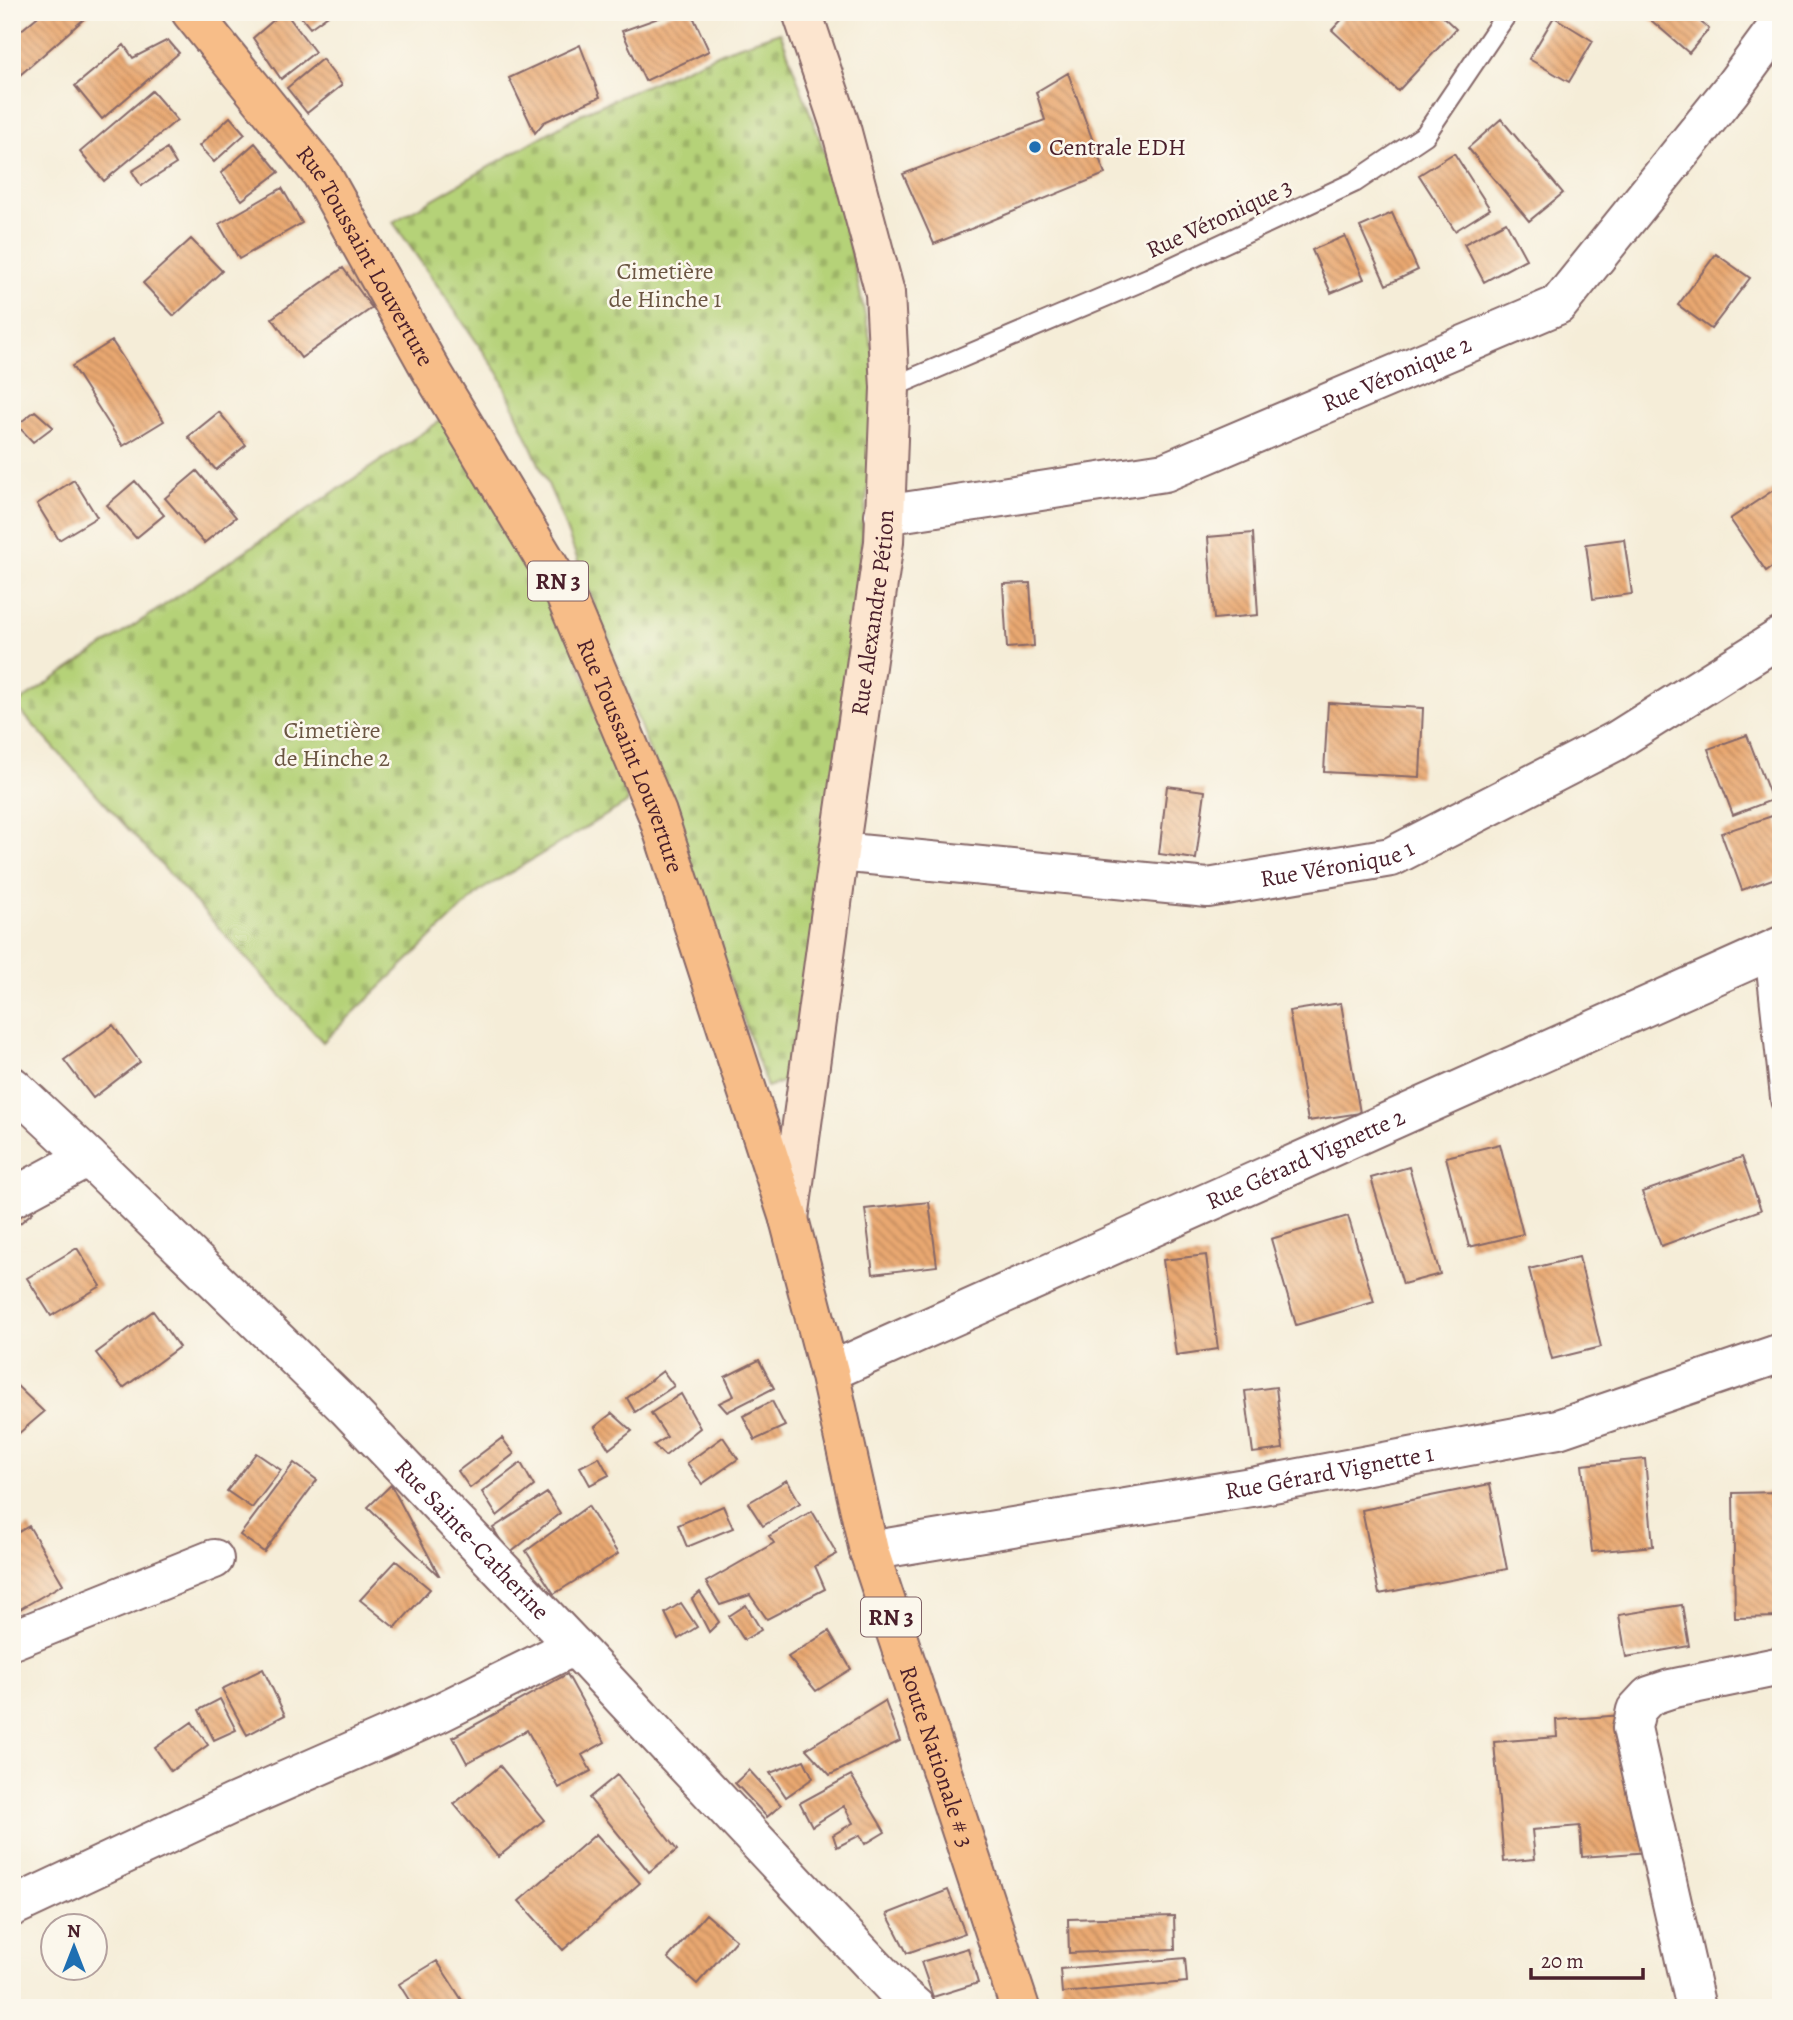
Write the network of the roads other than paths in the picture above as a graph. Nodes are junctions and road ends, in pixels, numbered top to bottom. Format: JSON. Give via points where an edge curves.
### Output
{"nodes":[{"id":1,"x":191,"y":12,"type":"edge"},
{"id":2,"x":802,"y":12,"type":"edge"},
{"id":3,"x":1508,"y":12,"type":"edge"},
{"id":4,"x":1781,"y":22,"type":"edge"},
{"id":5,"x":890,"y":388,"type":"junction"},
{"id":6,"x":884,"y":515,"type":"junction"},
{"id":7,"x":1781,"y":637,"type":"edge"},
{"id":8,"x":839,"y":852,"type":"junction"},
{"id":9,"x":1773,"y":950,"type":"edge"},
{"id":10,"x":12,"y":1086,"type":"edge"},
{"id":11,"x":1781,"y":1102,"type":"edge"},
{"id":12,"x":88,"y":1157,"type":"junction"},
{"id":13,"x":12,"y":1198,"type":"edge"},
{"id":14,"x":789,"y":1219,"type":"junction"},
{"id":15,"x":1781,"y":1353,"type":"edge"},
{"id":16,"x":829,"y":1372,"type":"junction"},
{"id":17,"x":869,"y":1551,"type":"junction"},
{"id":18,"x":214,"y":1559,"type":"dead end"},
{"id":19,"x":12,"y":1640,"type":"edge"},
{"id":20,"x":574,"y":1646,"type":"junction"},
{"id":21,"x":1781,"y":1666,"type":"edge"},
{"id":22,"x":12,"y":1907,"type":"edge"},
{"id":23,"x":896,"y":2003,"type":"edge"},
{"id":24,"x":1020,"y":2008,"type":"edge"},
{"id":25,"x":1696,"y":2008,"type":"edge"}],
"edges":[{"from":1,"to":14,"type":"main road","name":"Rue Toussaint Louverture","number":"RN 3","via":[[321,173],[431,370],[562,588],[657,813]]},
{"from":2,"to":5,"type":"street","name":"Rue Alexandre Pétion","via":[[840,125],[885,293]]},
{"from":3,"to":5,"type":"lane","name":"Rue Véronique 3","via":[[1425,135],[1355,182],[1149,278]]},
{"from":4,"to":6,"type":"street","name":"Rue Véronique 2","via":[[1558,305],[1165,472]]},
{"from":5,"to":6,"type":"street","name":"Rue Alexandre Pétion"},
{"from":6,"to":8,"type":"street","name":"Rue Alexandre Pétion","via":[[884,542]]},
{"from":7,"to":8,"type":"street","name":"Rue Véronique 1","via":[[1616,741],[1391,857],[1208,888]]},
{"from":8,"to":14,"type":"street","name":"Rue Alexandre Pétion"},
{"from":9,"to":11,"type":"lane"},
{"from":9,"to":16,"type":"street","name":"Rue Gérard Vignette 2"},
{"from":10,"to":12,"type":"street","name":"Rue Sainte-Catherine"},
{"from":12,"to":13,"type":"street"},
{"from":12,"to":20,"type":"street","name":"Rue Sainte-Catherine","via":[[346,1407]]},
{"from":14,"to":16,"type":"main road","name":"Route Nationale # 3","number":"RN 3"},
{"from":15,"to":17,"type":"street","name":"Rue Gérard Vignette 1","via":[[1558,1429],[1257,1486]]},
{"from":16,"to":17,"type":"main road","name":"Route Nationale # 3","number":"RN 3"},
{"from":17,"to":24,"type":"main road","name":"Route Nationale # 3","number":"RN 3"},
{"from":18,"to":19,"type":"street"},
{"from":20,"to":22,"type":"street","via":[[437,1714]]},
{"from":20,"to":23,"type":"street","name":"Rue Sainte-Catherine"},
{"from":21,"to":25,"type":"street","via":[[1670,1689],[1649,1696],[1636,1710],[1632,1728]]}]}
